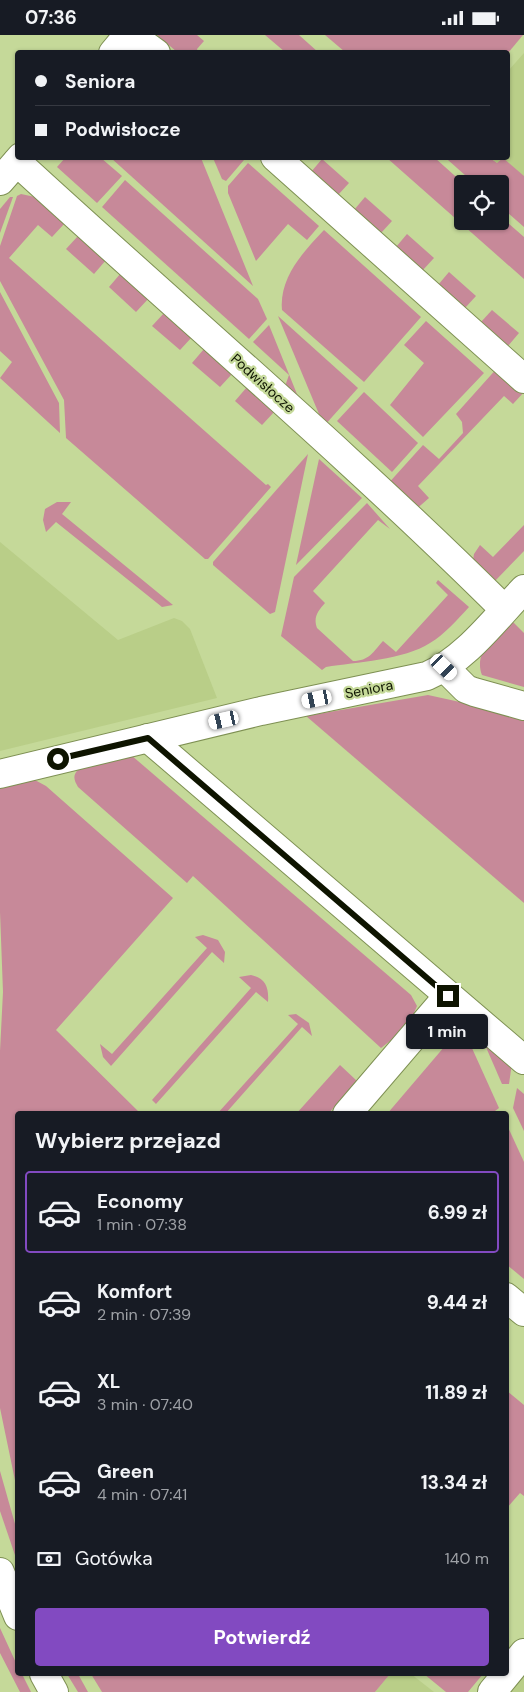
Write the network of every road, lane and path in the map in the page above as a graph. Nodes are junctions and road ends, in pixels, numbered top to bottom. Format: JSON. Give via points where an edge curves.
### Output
{"nodes":[{"id":1,"x":130,"y":35,"type":"edge"},
{"id":2,"x":116,"y":50,"type":"edge"},
{"id":3,"x":152,"y":50,"type":"edge"},
{"id":4,"x":278,"y":160,"type":"edge"},
{"id":5,"x":13,"y":167,"type":"edge"},
{"id":6,"x":524,"y":379,"type":"edge"},
{"id":7,"x":524,"y":589,"type":"edge"},
{"id":8,"x":504,"y":609,"type":"junction"},
{"id":9,"x":444,"y":667,"type":"junction"},
{"id":10,"x":524,"y":706,"type":"edge"},
{"id":11,"x":148,"y":738,"type":"junction"},
{"id":12,"x":0,"y":774,"type":"edge"},
{"id":13,"x":448,"y":996,"type":"junction"},
{"id":14,"x":524,"y":1060,"type":"edge"},
{"id":15,"x":350,"y":1111,"type":"edge"},
{"id":16,"x":509,"y":1300,"type":"edge"},
{"id":17,"x":524,"y":1312,"type":"edge"},
{"id":18,"x":524,"y":1653,"type":"edge"},
{"id":19,"x":509,"y":1671,"type":"edge"},
{"id":20,"x":45,"y":1676,"type":"edge"},
{"id":21,"x":505,"y":1676,"type":"edge"},
{"id":22,"x":54,"y":1692,"type":"edge"},
{"id":23,"x":492,"y":1692,"type":"edge"}],
"edges":[{"from":1,"to":2,"type":"street"},
{"from":1,"to":3,"type":"street"},
{"from":4,"to":6,"type":"street"},
{"from":5,"to":8,"type":"street","name":"Podwisłocze","via":[[416,524]]},
{"from":7,"to":8,"type":"street","name":"Seniora"},
{"from":8,"to":9,"type":"street","name":"Seniora"},
{"from":9,"to":10,"type":"street","via":[[466,689]]},
{"from":9,"to":11,"type":"street","name":"Seniora","via":[[413,680]]},
{"from":11,"to":12,"type":"street","name":"Seniora"},
{"from":11,"to":13,"type":"street"},
{"from":13,"to":14,"type":"street"},
{"from":13,"to":15,"type":"street"},
{"from":16,"to":17,"type":"street"},
{"from":18,"to":19,"type":"street"},
{"from":20,"to":22,"type":"street"},
{"from":21,"to":23,"type":"street"}]}
